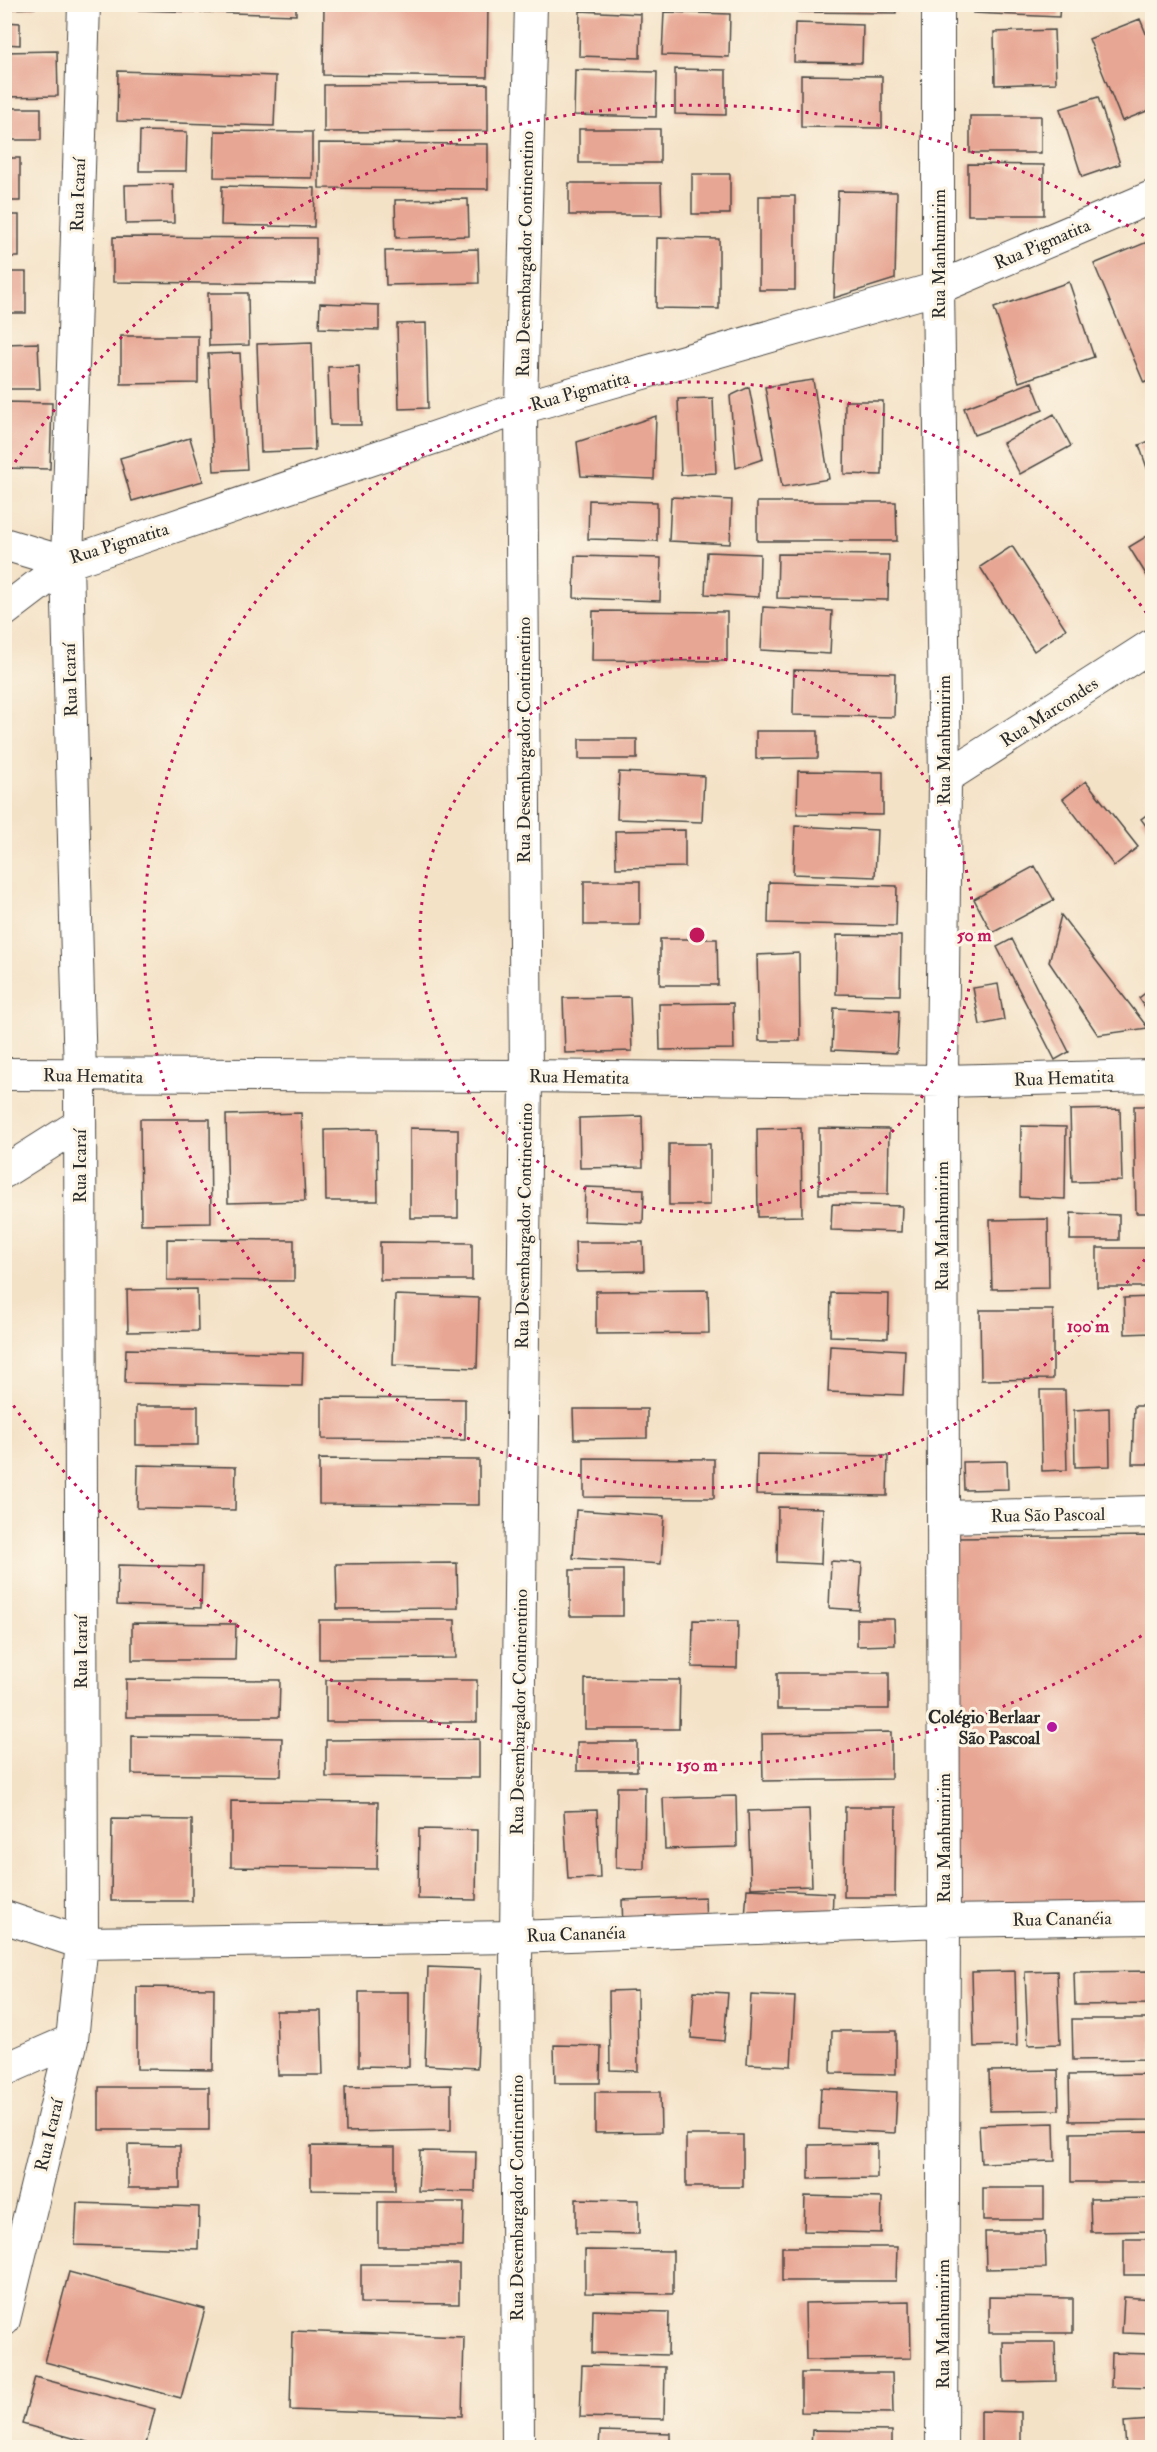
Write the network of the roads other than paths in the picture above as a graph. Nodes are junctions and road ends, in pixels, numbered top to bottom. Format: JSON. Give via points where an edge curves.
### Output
{"nodes":[{"id":1,"x":84,"y":4,"type":"edge"},
{"id":2,"x":531,"y":4,"type":"edge"},
{"id":3,"x":938,"y":4,"type":"edge"},
{"id":4,"x":1152,"y":197,"type":"edge"},
{"id":5,"x":938,"y":288,"type":"junction"},
{"id":6,"x":522,"y":408,"type":"junction"},
{"id":7,"x":4,"y":544,"type":"edge"},
{"id":8,"x":67,"y":563,"type":"junction"},
{"id":9,"x":4,"y":611,"type":"edge"},
{"id":10,"x":1152,"y":645,"type":"edge"},
{"id":11,"x":945,"y":778,"type":"junction"},
{"id":12,"x":4,"y":1074,"type":"edge"},
{"id":13,"x":80,"y":1076,"type":"junction"},
{"id":14,"x":526,"y":1076,"type":"junction"},
{"id":15,"x":1152,"y":1076,"type":"edge"},
{"id":16,"x":942,"y":1081,"type":"junction"},
{"id":17,"x":80,"y":1124,"type":"junction"},
{"id":18,"x":4,"y":1172,"type":"edge"},
{"id":19,"x":1152,"y":1512,"type":"edge"},
{"id":20,"x":944,"y":1517,"type":"junction"},
{"id":21,"x":4,"y":1917,"type":"edge"},
{"id":22,"x":1152,"y":1918,"type":"edge"},
{"id":23,"x":944,"y":1921,"type":"junction"},
{"id":24,"x":516,"y":1937,"type":"junction"},
{"id":25,"x":82,"y":1943,"type":"junction"},
{"id":26,"x":72,"y":2040,"type":"junction"},
{"id":27,"x":4,"y":2070,"type":"edge"},
{"id":28,"x":4,"y":2320,"type":"edge"},
{"id":29,"x":518,"y":2448,"type":"edge"},
{"id":30,"x":942,"y":2448,"type":"edge"}],
"edges":[{"from":1,"to":8,"type":"street","name":"Rua Icaraí"},
{"from":2,"to":6,"type":"street","name":"Rua Desembargador Continentino"},
{"from":3,"to":5,"type":"street","name":"Rua Manhumirim"},
{"from":4,"to":5,"type":"street","name":"Rua Pigmatita"},
{"from":5,"to":6,"type":"street","name":"Rua Pigmatita"},
{"from":5,"to":11,"type":"street","name":"Rua Manhumirim"},
{"from":6,"to":8,"type":"street","name":"Rua Pigmatita"},
{"from":6,"to":14,"type":"street","name":"Rua Desembargador Continentino"},
{"from":7,"to":8,"type":"street","name":"Rua Pigmatita"},
{"from":8,"to":9,"type":"street"},
{"from":8,"to":13,"type":"street","name":"Rua Icaraí"},
{"from":10,"to":11,"type":"street","name":"Rua Marcondes"},
{"from":11,"to":16,"type":"street","name":"Rua Manhumirim"},
{"from":12,"to":13,"type":"street","name":"Rua Hematita"},
{"from":13,"to":14,"type":"street","name":"Rua Hematita"},
{"from":13,"to":17,"type":"street","name":"Rua Icaraí"},
{"from":14,"to":16,"type":"street","name":"Rua Hematita"},
{"from":14,"to":24,"type":"street","name":"Rua Desembargador Continentino"},
{"from":15,"to":16,"type":"street","name":"Rua Hematita"},
{"from":16,"to":20,"type":"street","name":"Rua Manhumirim"},
{"from":17,"to":18,"type":"street"},
{"from":17,"to":25,"type":"street","name":"Rua Icaraí"},
{"from":19,"to":20,"type":"street","name":"Rua São Pascoal"},
{"from":20,"to":23,"type":"street","name":"Rua Manhumirim"},
{"from":21,"to":25,"type":"street","name":"Rua Cananéia"},
{"from":22,"to":23,"type":"street","name":"Rua Cananéia"},
{"from":23,"to":24,"type":"street","name":"Rua Cananéia"},
{"from":23,"to":30,"type":"street","name":"Rua Manhumirim"},
{"from":24,"to":25,"type":"street","name":"Rua Cananéia"},
{"from":24,"to":29,"type":"street","name":"Rua Desembargador Continentino"},
{"from":25,"to":26,"type":"street","name":"Rua Icaraí"},
{"from":26,"to":27,"type":"street"},
{"from":26,"to":28,"type":"street","name":"Rua Icaraí"}]}
